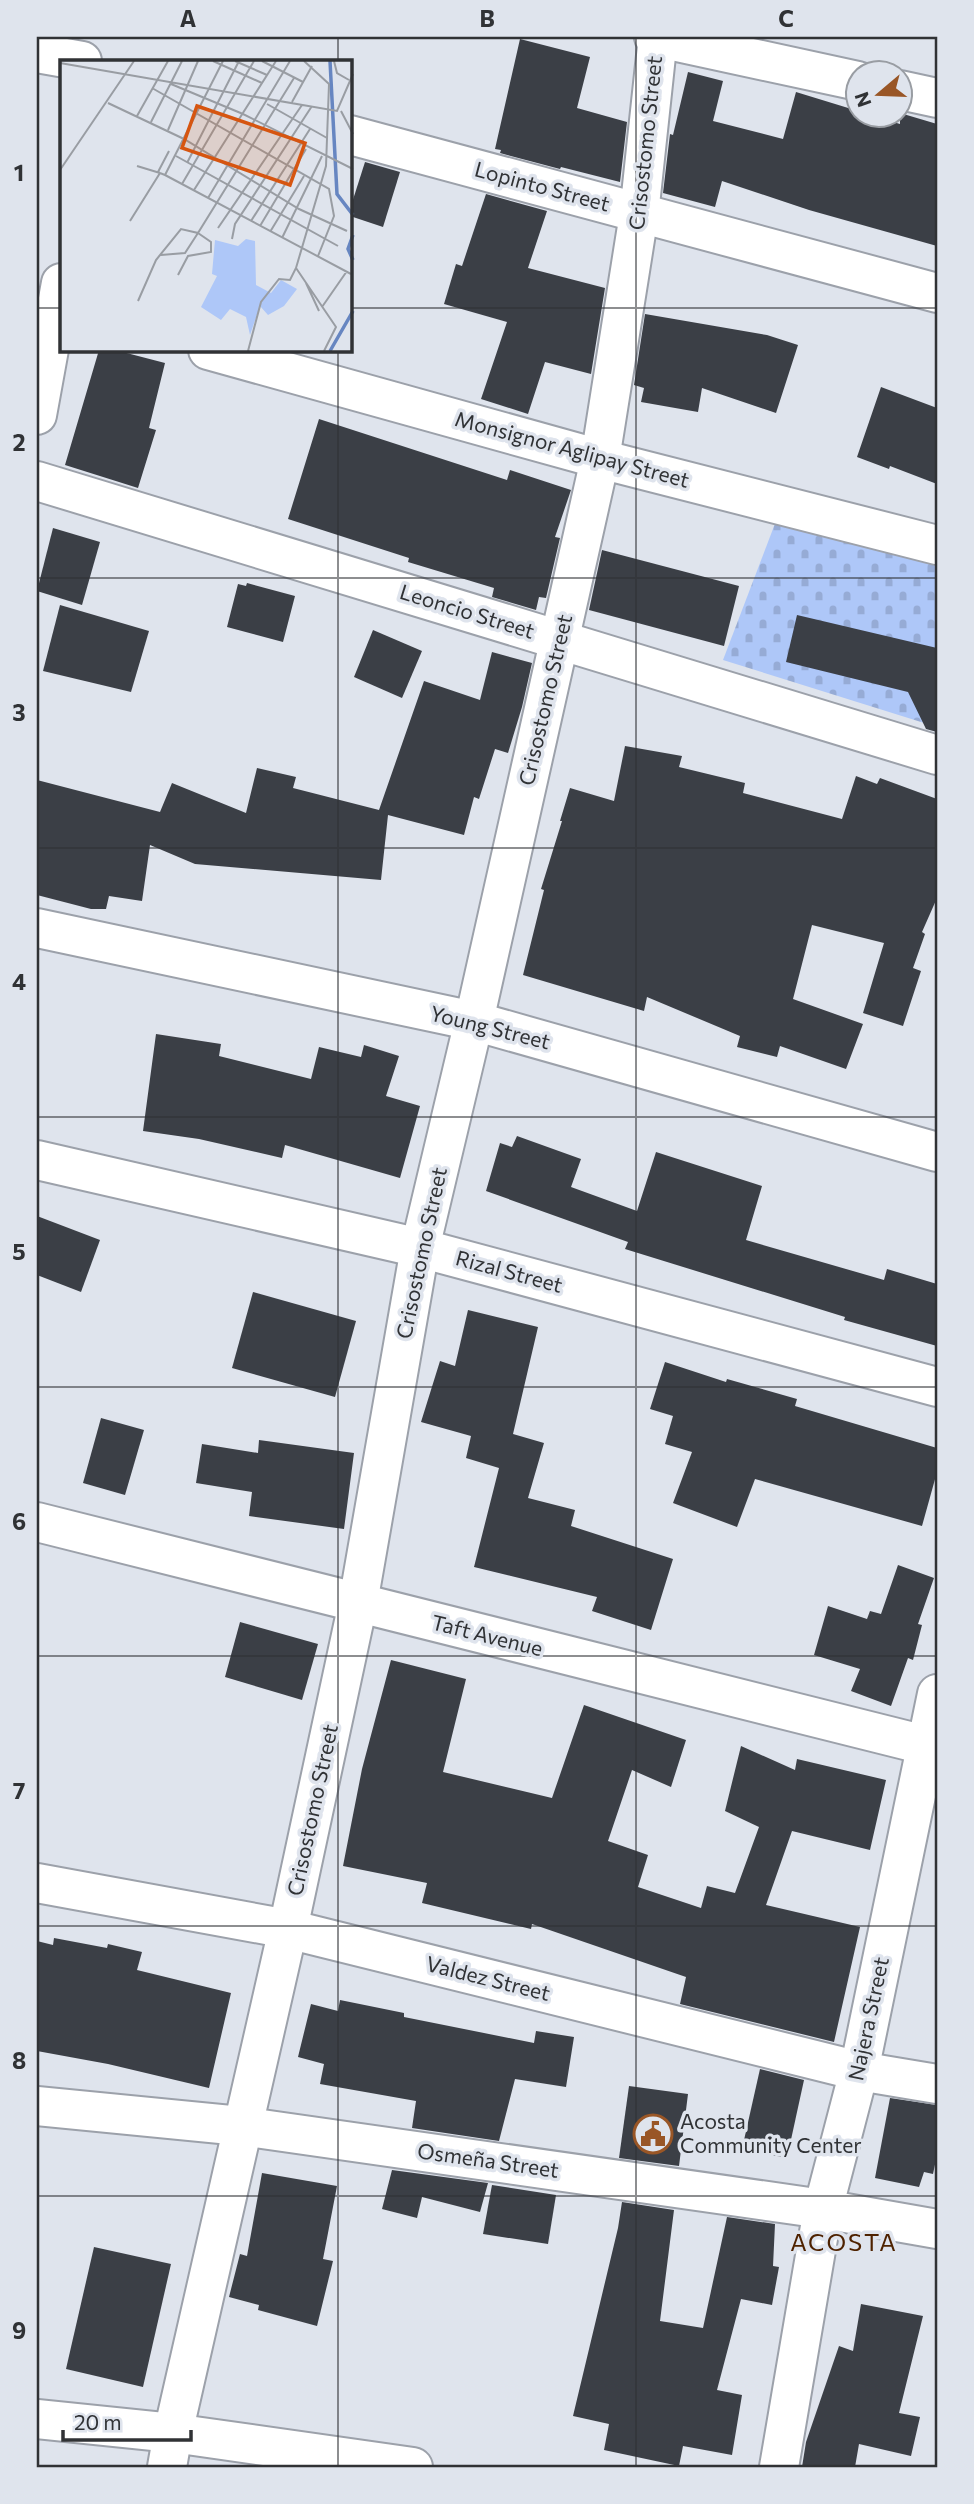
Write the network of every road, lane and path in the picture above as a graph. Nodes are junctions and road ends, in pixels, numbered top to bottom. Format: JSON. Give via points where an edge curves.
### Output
{"nodes":[{"id":1,"x":90,"y":37,"type":"edge"},
{"id":2,"x":656,"y":37,"type":"edge"},
{"id":3,"x":37,"y":53,"type":"edge"},
{"id":4,"x":76,"y":60,"type":"edge"},
{"id":5,"x":87,"y":60,"type":"edge"},
{"id":6,"x":844,"y":78,"type":"edge"},
{"id":7,"x":914,"y":93,"type":"edge"},
{"id":8,"x":937,"y":98,"type":"edge"},
{"id":9,"x":352,"y":136,"type":"edge"},
{"id":10,"x":639,"y":214,"type":"junction"},
{"id":11,"x":937,"y":293,"type":"edge"},
{"id":12,"x":54,"y":301,"type":"edge"},
{"id":13,"x":215,"y":352,"type":"edge"},
{"id":14,"x":37,"y":415,"type":"edge"},
{"id":15,"x":600,"y":459,"type":"junction"},
{"id":16,"x":37,"y":481,"type":"edge"},
{"id":17,"x":937,"y":545,"type":"edge"},
{"id":18,"x":559,"y":641,"type":"junction"},
{"id":19,"x":937,"y":755,"type":"edge"},
{"id":20,"x":37,"y":928,"type":"edge"},
{"id":21,"x":474,"y":1021,"type":"junction"},
{"id":22,"x":937,"y":1152,"type":"edge"},
{"id":23,"x":37,"y":1160,"type":"edge"},
{"id":24,"x":420,"y":1248,"type":"junction"},
{"id":25,"x":937,"y":1387,"type":"edge"},
{"id":26,"x":37,"y":1522,"type":"edge"},
{"id":27,"x":358,"y":1603,"type":"junction"},
{"id":28,"x":937,"y":1694,"type":"edge"},
{"id":29,"x":932,"y":1746,"type":"edge"},
{"id":30,"x":37,"y":1883,"type":"edge"},
{"id":31,"x":288,"y":1928,"type":"junction"},
{"id":32,"x":859,"y":2071,"type":"junction"},
{"id":33,"x":937,"y":2084,"type":"edge"},
{"id":34,"x":37,"y":2106,"type":"edge"},
{"id":35,"x":242,"y":2126,"type":"junction"},
{"id":36,"x":823,"y":2209,"type":"junction"},
{"id":37,"x":937,"y":2230,"type":"edge"},
{"id":38,"x":37,"y":2419,"type":"edge"},
{"id":39,"x":170,"y":2450,"type":"edge"},
{"id":40,"x":413,"y":2467,"type":"edge"},
{"id":41,"x":779,"y":2467,"type":"edge"}],
"edges":[{"from":1,"to":5,"type":"street"},
{"from":2,"to":6,"type":"street"},
{"from":2,"to":10,"type":"street","name":"Crisostomo Street"},
{"from":3,"to":4,"type":"street"},
{"from":7,"to":8,"type":"street"},
{"from":9,"to":10,"type":"street","name":"Lopinto Street"},
{"from":10,"to":11,"type":"street","name":"Lopinto Street"},
{"from":10,"to":15,"type":"street","name":"Crisostomo Street"},
{"from":12,"to":14,"type":"street"},
{"from":13,"to":15,"type":"street","name":"Monsignor Aglipay Street"},
{"from":15,"to":17,"type":"street","name":"Monsignor Aglipay Street"},
{"from":15,"to":18,"type":"street","name":"Crisostomo Street"},
{"from":16,"to":18,"type":"street","name":"Leoncio Street"},
{"from":18,"to":19,"type":"street","name":"Leoncio Street"},
{"from":18,"to":21,"type":"street","name":"Crisostomo Street"},
{"from":20,"to":21,"type":"street","name":"Young Street"},
{"from":21,"to":22,"type":"street","name":"Young Street"},
{"from":21,"to":24,"type":"street","name":"Crisostomo Street"},
{"from":23,"to":24,"type":"street","name":"Rizal Street"},
{"from":24,"to":25,"type":"street","name":"Rizal Street"},
{"from":24,"to":27,"type":"street","name":"Crisostomo Street"},
{"from":26,"to":27,"type":"street","name":"Taft Avenue"},
{"from":27,"to":29,"type":"street","name":"Taft Avenue"},
{"from":27,"to":31,"type":"street","name":"Crisostomo Street"},
{"from":28,"to":29,"type":"street","name":"Najera Street"},
{"from":29,"to":32,"type":"street","name":"Najera Street"},
{"from":30,"to":31,"type":"street","name":"Valdez Street"},
{"from":31,"to":32,"type":"street","name":"Valdez Street"},
{"from":31,"to":35,"type":"street","name":"Crisostomo Street"},
{"from":32,"to":33,"type":"street","name":"Valdez Street"},
{"from":32,"to":36,"type":"street","name":"Najera Street"},
{"from":34,"to":35,"type":"street","name":"Osmeña Street"},
{"from":35,"to":36,"type":"street","name":"Osmeña Street"},
{"from":35,"to":39,"type":"street","name":"Crisostomo Street"},
{"from":36,"to":37,"type":"street","name":"Osmeña Street"},
{"from":36,"to":41,"type":"street","name":"Najera Street"},
{"from":38,"to":39,"type":"street"},
{"from":39,"to":40,"type":"street"}]}
